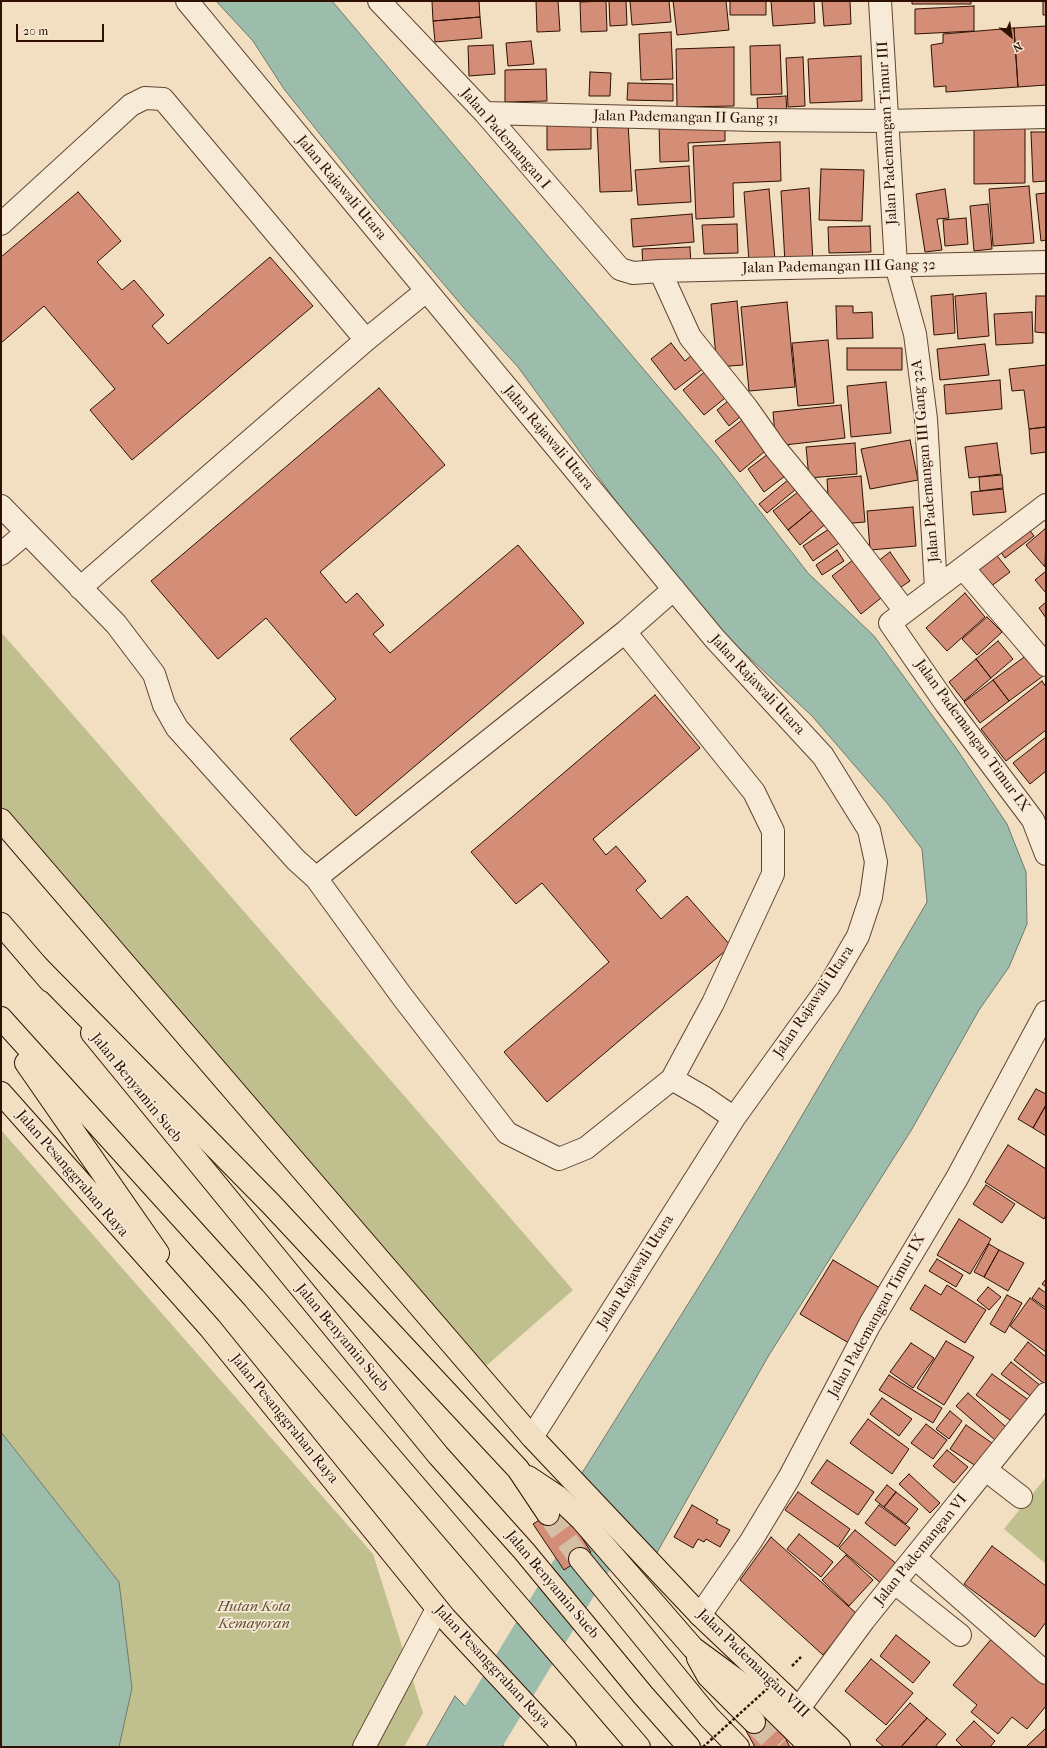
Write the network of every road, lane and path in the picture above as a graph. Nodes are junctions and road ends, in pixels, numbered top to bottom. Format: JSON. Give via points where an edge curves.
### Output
{"nodes":[{"id":1,"x":187,"y":1,"type":"edge"},
{"id":2,"x":379,"y":1,"type":"edge"},
{"id":3,"x":880,"y":1,"type":"edge"},
{"id":4,"x":484,"y":114,"type":"junction"},
{"id":5,"x":1046,"y":117,"type":"edge"},
{"id":6,"x":887,"y":121,"type":"junction"},
{"id":7,"x":1,"y":224,"type":"edge"},
{"id":8,"x":1046,"y":262,"type":"edge"},
{"id":9,"x":896,"y":265,"type":"junction"},
{"id":10,"x":660,"y":271,"type":"junction"},
{"id":11,"x":633,"y":273,"type":"joint"},
{"id":12,"x":426,"y":291,"type":"junction"},
{"id":13,"x":366,"y":340,"type":"junction"},
{"id":14,"x":1046,"y":505,"type":"edge"},
{"id":15,"x":1,"y":506,"type":"edge"},
{"id":16,"x":26,"y":533,"type":"junction"},
{"id":17,"x":1,"y":554,"type":"edge"},
{"id":18,"x":963,"y":568,"type":"junction"},
{"id":19,"x":80,"y":588,"type":"junction"},
{"id":20,"x":936,"y":588,"type":"junction"},
{"id":21,"x":674,"y":589,"type":"junction"},
{"id":22,"x":898,"y":617,"type":"junction"},
{"id":23,"x":625,"y":632,"type":"junction"},
{"id":24,"x":1046,"y":665,"type":"edge"},
{"id":25,"x":1,"y":820,"type":"edge"},
{"id":26,"x":1046,"y":854,"type":"edge"},
{"id":27,"x":316,"y":878,"type":"junction"},
{"id":28,"x":1,"y":924,"type":"edge"},
{"id":29,"x":38,"y":967,"type":"junction"},
{"id":30,"x":1046,"y":1012,"type":"edge"},
{"id":31,"x":1,"y":1018,"type":"edge"},
{"id":32,"x":1,"y":1026,"type":"edge"},
{"id":33,"x":672,"y":1079,"type":"junction"},
{"id":34,"x":1,"y":1092,"type":"edge"},
{"id":35,"x":734,"y":1118,"type":"junction"},
{"id":36,"x":210,"y":1328,"type":"junction"},
{"id":37,"x":1046,"y":1394,"type":"edge"},
{"id":38,"x":537,"y":1442,"type":"junction"},
{"id":39,"x":986,"y":1470,"type":"junction"},
{"id":40,"x":1021,"y":1496,"type":"dead end"},
{"id":41,"x":915,"y":1558,"type":"junction"},
{"id":42,"x":580,"y":1559,"type":"tunnel mouth"},
{"id":43,"x":895,"y":1583,"type":"junction"},
{"id":44,"x":438,"y":1609,"type":"junction"},
{"id":45,"x":700,"y":1615,"type":"junction"},
{"id":46,"x":960,"y":1634,"type":"dead end"},
{"id":47,"x":693,"y":1648,"type":"junction"},
{"id":48,"x":1046,"y":1673,"type":"edge"},
{"id":49,"x":778,"y":1679,"type":"dead end"},
{"id":50,"x":799,"y":1708,"type":"junction"},
{"id":51,"x":754,"y":1722,"type":"tunnel mouth"},
{"id":52,"x":364,"y":1747,"type":"edge"},
{"id":53,"x":565,"y":1747,"type":"edge"},
{"id":54,"x":639,"y":1747,"type":"edge"},
{"id":55,"x":689,"y":1747,"type":"edge"},
{"id":56,"x":703,"y":1747,"type":"edge"},
{"id":57,"x":738,"y":1747,"type":"edge"},
{"id":58,"x":811,"y":1747,"type":"edge"},
{"id":59,"x":839,"y":1747,"type":"edge"}],
"edges":[{"from":1,"to":12,"type":"street","name":"Jalan Rajawali Utara"},
{"from":2,"to":4,"type":"street","name":"Jalan Pademangan I"},
{"from":3,"to":6,"type":"street","name":"Jalan Pademangan Timur III"},
{"from":4,"to":6,"type":"street","name":"Jalan Pademangan II Gang 31"},
{"from":4,"to":11,"type":"street","name":"Jalan Pademangan I","via":[[612,261],[620,269]]},
{"from":5,"to":6,"type":"street","name":"Jalan Pademangan II Gang 31"},
{"from":6,"to":9,"type":"street","name":"Jalan Pademangan Timur III"},
{"from":7,"to":13,"type":"street","via":[[131,105],[145,98],[163,99]]},
{"from":8,"to":9,"type":"street","name":"Jalan Pademangan III Gang 32"},
{"from":9,"to":10,"type":"street","name":"Jalan Pademangan III Gang 32"},
{"from":9,"to":20,"type":"street","name":"Jalan Pademangan III Gang 32A","via":[[915,334],[926,419]]},
{"from":10,"to":11,"type":"street","name":"Jalan Pademangan III Gang 32"},
{"from":10,"to":22,"type":"street","name":"Jalan Pademangan Timur IX","via":[[690,337],[776,449],[842,529]]},
{"from":12,"to":13,"type":"street"},
{"from":12,"to":21,"type":"street","name":"Jalan Rajawali Utara"},
{"from":13,"to":19,"type":"street"},
{"from":14,"to":18,"type":"street"},
{"from":15,"to":16,"type":"street"},
{"from":16,"to":17,"type":"street"},
{"from":16,"to":19,"type":"street"},
{"from":18,"to":20,"type":"street"},
{"from":18,"to":24,"type":"street"},
{"from":19,"to":27,"type":"street","via":[[116,624],[154,674],[164,705],[177,728],[286,849]]},
{"from":20,"to":22,"type":"street"},
{"from":21,"to":23,"type":"street"},
{"from":21,"to":35,"type":"street","name":"Jalan Rajawali Utara","via":[[715,640],[824,756],[869,830],[876,862],[871,897],[858,936],[829,986]]},
{"from":22,"to":26,"type":"street","name":"Jalan Pademangan Timur IX","via":[[946,704],[1032,820]]},
{"from":23,"to":27,"type":"street"},
{"from":23,"to":33,"type":"street","via":[[754,792],[773,832],[773,874],[713,1003]]},
{"from":25,"to":38,"type":"main road"},
{"from":27,"to":33,"type":"street","via":[[401,995],[507,1133],[559,1159],[586,1148]]},
{"from":28,"to":29,"type":"main road","name":"Jalan Benyamin Sueb"},
{"from":29,"to":47,"type":"main road","via":[[271,1204],[553,1506],[581,1519]]},
{"from":29,"to":55,"type":"main road","name":"Jalan Benyamin Sueb","via":[[433,1449],[524,1551]]},
{"from":30,"to":45,"type":"street","name":"Jalan Pademangan Timur IX","via":[[957,1178],[870,1324],[788,1478],[751,1541]]},
{"from":31,"to":54,"type":"main road","via":[[254,1298]]},
{"from":32,"to":36,"type":"main road"},
{"from":33,"to":35,"type":"street"},
{"from":34,"to":36,"type":"main road","name":"Jalan Pesanggrahan Raya"},
{"from":35,"to":38,"type":"street","name":"Jalan Rajawali Utara"},
{"from":36,"to":44,"type":"main road","name":"Jalan Pesanggrahan Raya"},
{"from":37,"to":39,"type":"street","name":"Jalan Pademangan VI"},
{"from":38,"to":45,"type":"main road","name":"Jalan Pademangan VIII"},
{"from":39,"to":40,"type":"street"},
{"from":39,"to":41,"type":"street","name":"Jalan Pademangan VI"},
{"from":41,"to":43,"type":"street","name":"Jalan Pademangan VI"},
{"from":41,"to":48,"type":"street"},
{"from":42,"to":57,"type":"main road","via":[[709,1717]]},
{"from":43,"to":46,"type":"street"},
{"from":43,"to":50,"type":"street","name":"Jalan Pademangan VI","via":[[864,1620]]},
{"from":44,"to":52,"type":"street"},
{"from":44,"to":53,"type":"main road","name":"Jalan Pesanggrahan Raya"},
{"from":45,"to":50,"type":"main road","name":"Jalan Pademangan VIII"},
{"from":47,"to":51,"type":"main road","via":[[708,1676]]},
{"from":47,"to":58,"type":"main road","via":[[761,1698]]},
{"from":49,"to":56,"type":"path","bridge":true},
{"from":50,"to":59,"type":"main road","name":"Jalan Pademangan VIII"}]}
